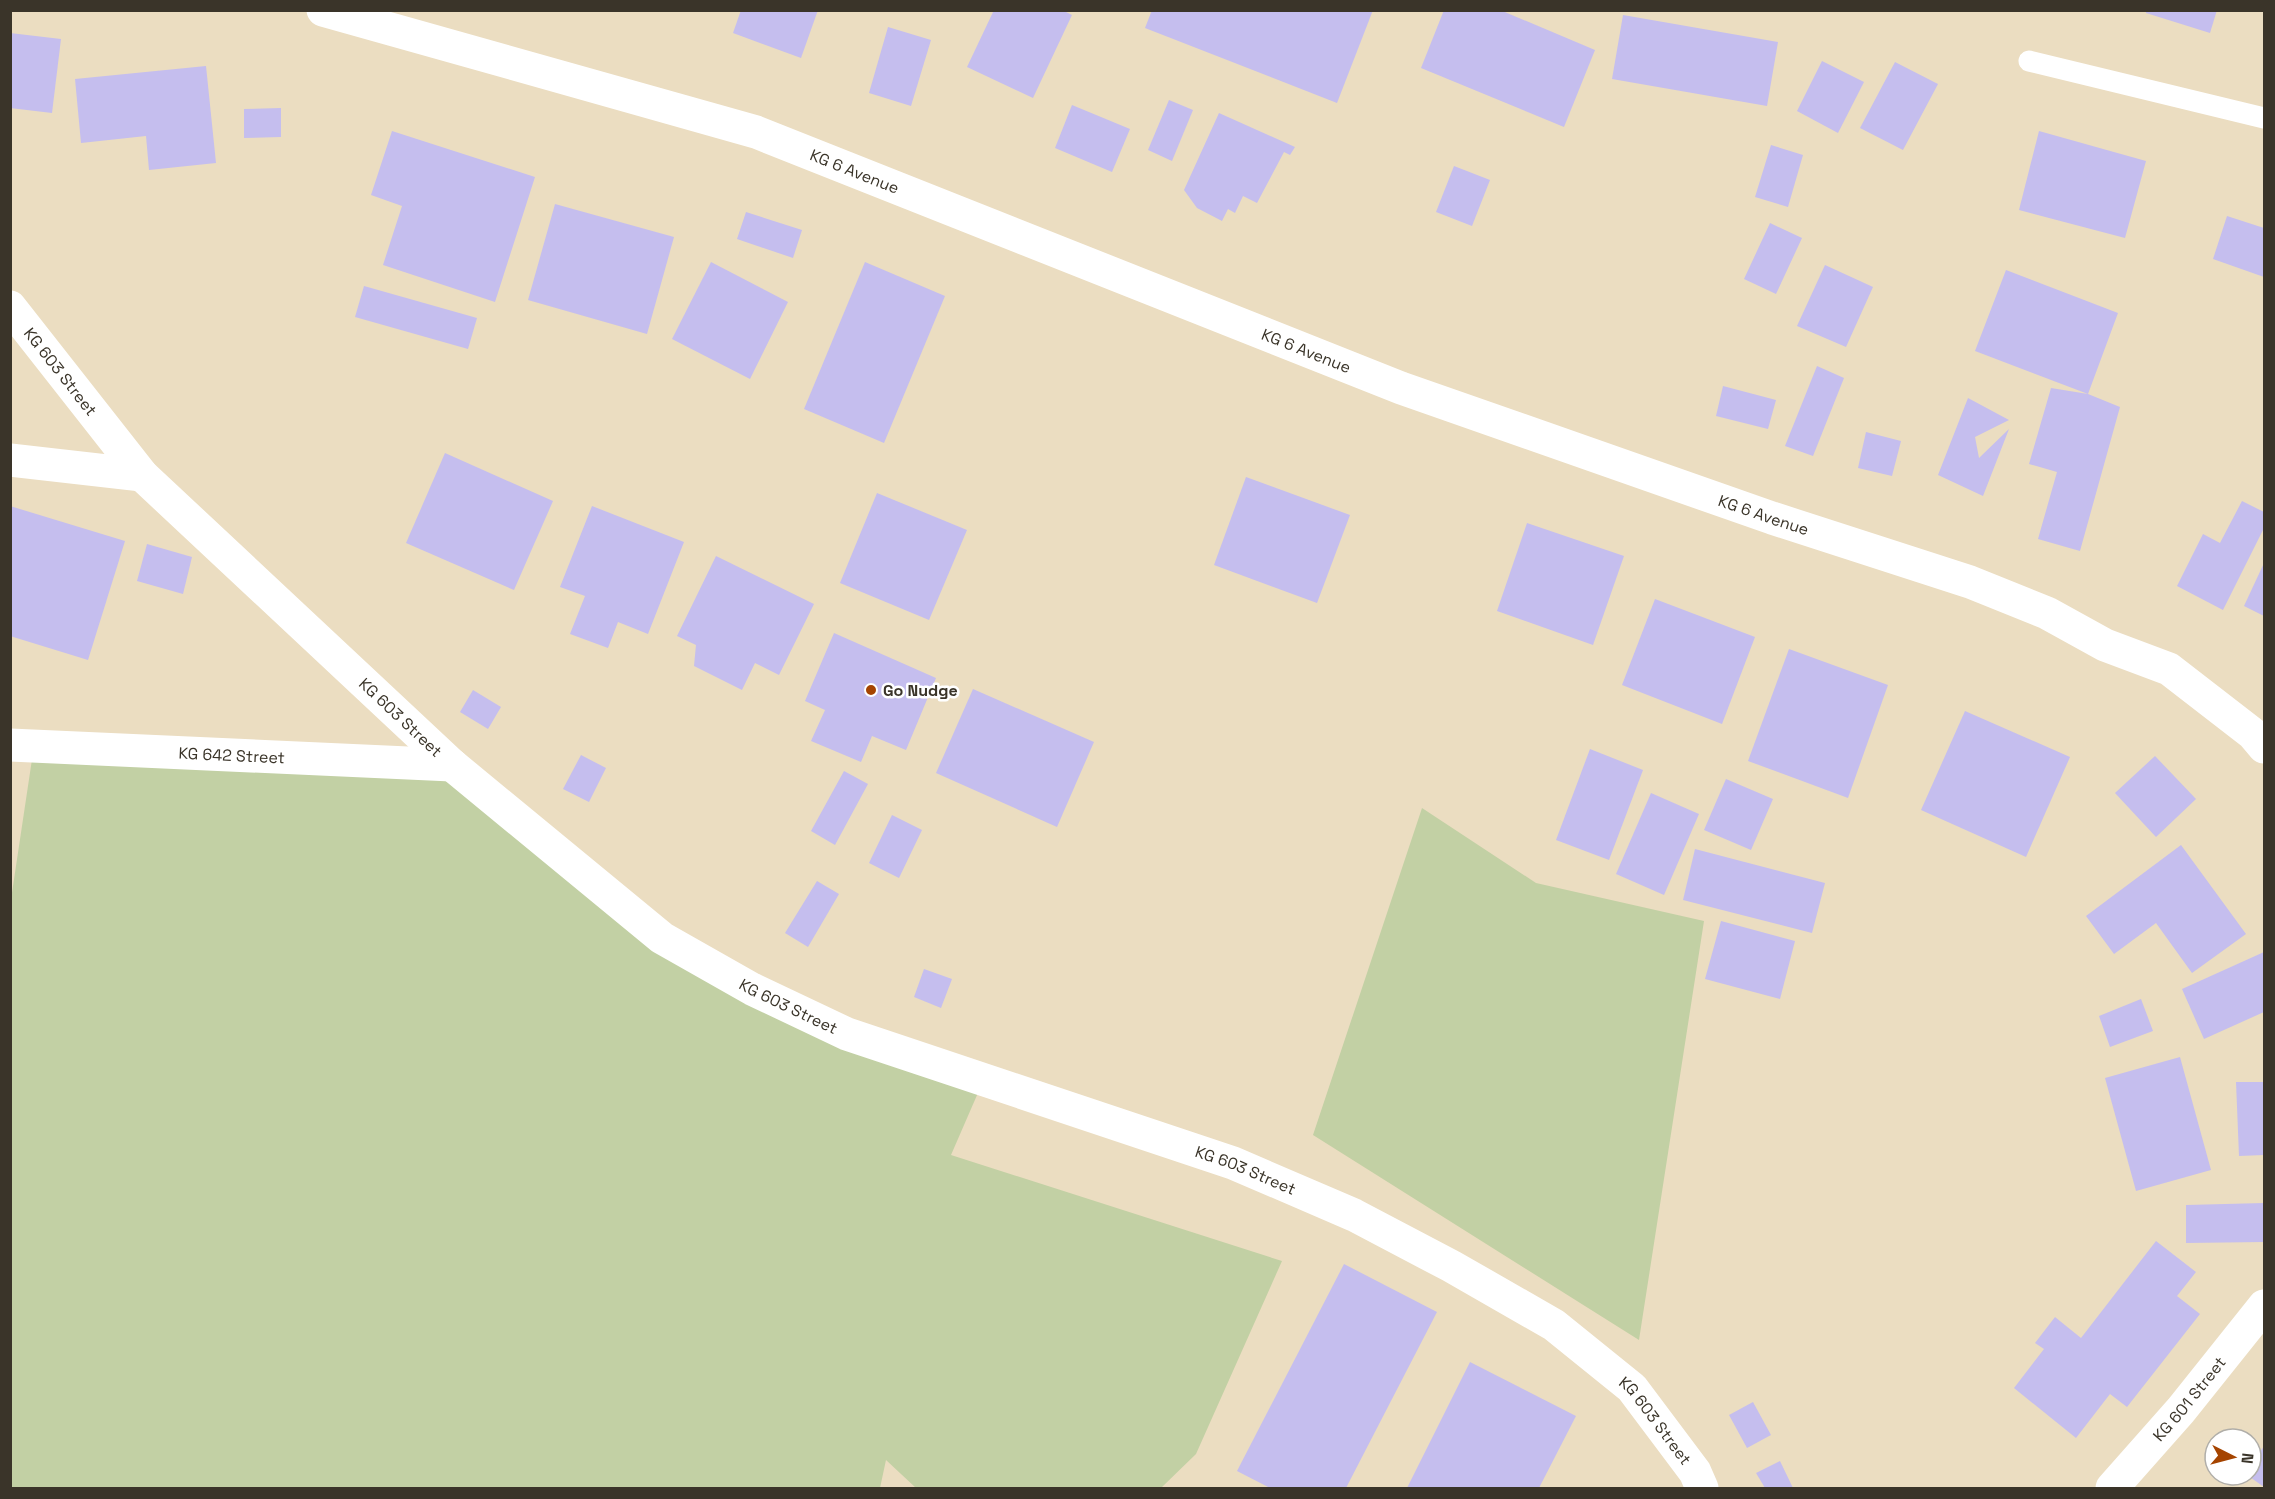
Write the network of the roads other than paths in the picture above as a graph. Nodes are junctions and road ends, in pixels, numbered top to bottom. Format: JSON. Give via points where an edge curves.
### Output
{"nodes":[{"id":1,"x":323,"y":10,"type":"edge"},
{"id":2,"x":2029,"y":61,"type":"dead end"},
{"id":3,"x":2265,"y":118,"type":"edge"},
{"id":4,"x":10,"y":307,"type":"edge"},
{"id":5,"x":10,"y":459,"type":"edge"},
{"id":6,"x":142,"y":475,"type":"junction"},
{"id":7,"x":10,"y":745,"type":"edge"},
{"id":8,"x":2265,"y":747,"type":"edge"},
{"id":9,"x":452,"y":765,"type":"junction"},
{"id":10,"x":2265,"y":1306,"type":"edge"},
{"id":11,"x":1702,"y":1488,"type":"edge"},
{"id":12,"x":2112,"y":1488,"type":"edge"}],
"edges":[{"from":1,"to":8,"type":"street","name":"KG 6 Avenue","via":[[756,132],[1401,388],[1772,518],[1970,582],[2047,613],[2105,645],[2169,669]]},
{"from":2,"to":3,"type":"lane"},
{"from":4,"to":6,"type":"street","name":"KG 603 Street"},
{"from":5,"to":6,"type":"street"},
{"from":6,"to":9,"type":"street","name":"KG 603 Street"},
{"from":7,"to":9,"type":"street","name":"KG 642 Street"},
{"from":9,"to":11,"type":"street","name":"KG 603 Street","via":[[662,938],[752,989],[847,1034],[1233,1163],[1354,1215],[1554,1325],[1632,1388],[1695,1472]]},
{"from":10,"to":12,"type":"street","name":"KG 601 Street"}]}
